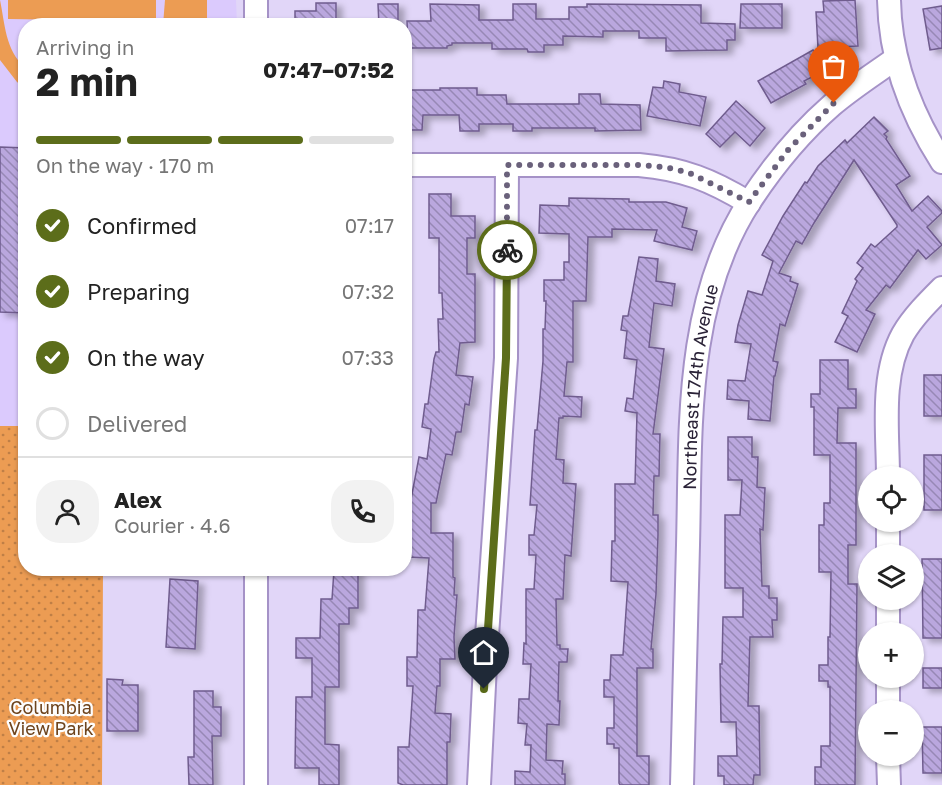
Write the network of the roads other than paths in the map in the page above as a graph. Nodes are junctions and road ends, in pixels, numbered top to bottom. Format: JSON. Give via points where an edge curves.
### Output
{"nodes":[{"id":1,"x":256,"y":0,"type":"edge"},
{"id":2,"x":889,"y":0,"type":"edge"},
{"id":3,"x":256,"y":18,"type":"edge"},
{"id":4,"x":895,"y":59,"type":"junction"},
{"id":5,"x":942,"y":162,"type":"edge"},
{"id":6,"x":412,"y":165,"type":"edge"},
{"id":7,"x":507,"y":165,"type":"junction"},
{"id":8,"x":749,"y":202,"type":"junction"},
{"id":9,"x":942,"y":288,"type":"edge"},
{"id":10,"x":888,"y":466,"type":"edge"},
{"id":11,"x":256,"y":576,"type":"edge"},
{"id":12,"x":888,"y":766,"type":"edge"},
{"id":13,"x":256,"y":785,"type":"edge"},
{"id":14,"x":479,"y":785,"type":"edge"},
{"id":15,"x":682,"y":785,"type":"edge"},
{"id":16,"x":888,"y":785,"type":"edge"}],
"edges":[{"from":1,"to":3,"type":"street"},
{"from":2,"to":4,"type":"street"},
{"from":4,"to":5,"type":"street","via":[[920,123]]},
{"from":4,"to":8,"type":"street","name":"Northeast 174th Avenue","via":[[816,120]]},
{"from":6,"to":7,"type":"street"},
{"from":7,"to":8,"type":"street","via":[[664,167],[687,172]]},
{"from":7,"to":14,"type":"street","via":[[506,358]]},
{"from":8,"to":15,"type":"street","name":"Northeast 174th Avenue","via":[[713,282],[697,355],[690,458]]},
{"from":9,"to":10,"type":"street","via":[[915,317],[893,359],[888,401]]},
{"from":11,"to":13,"type":"street"},
{"from":12,"to":16,"type":"street"}]}
